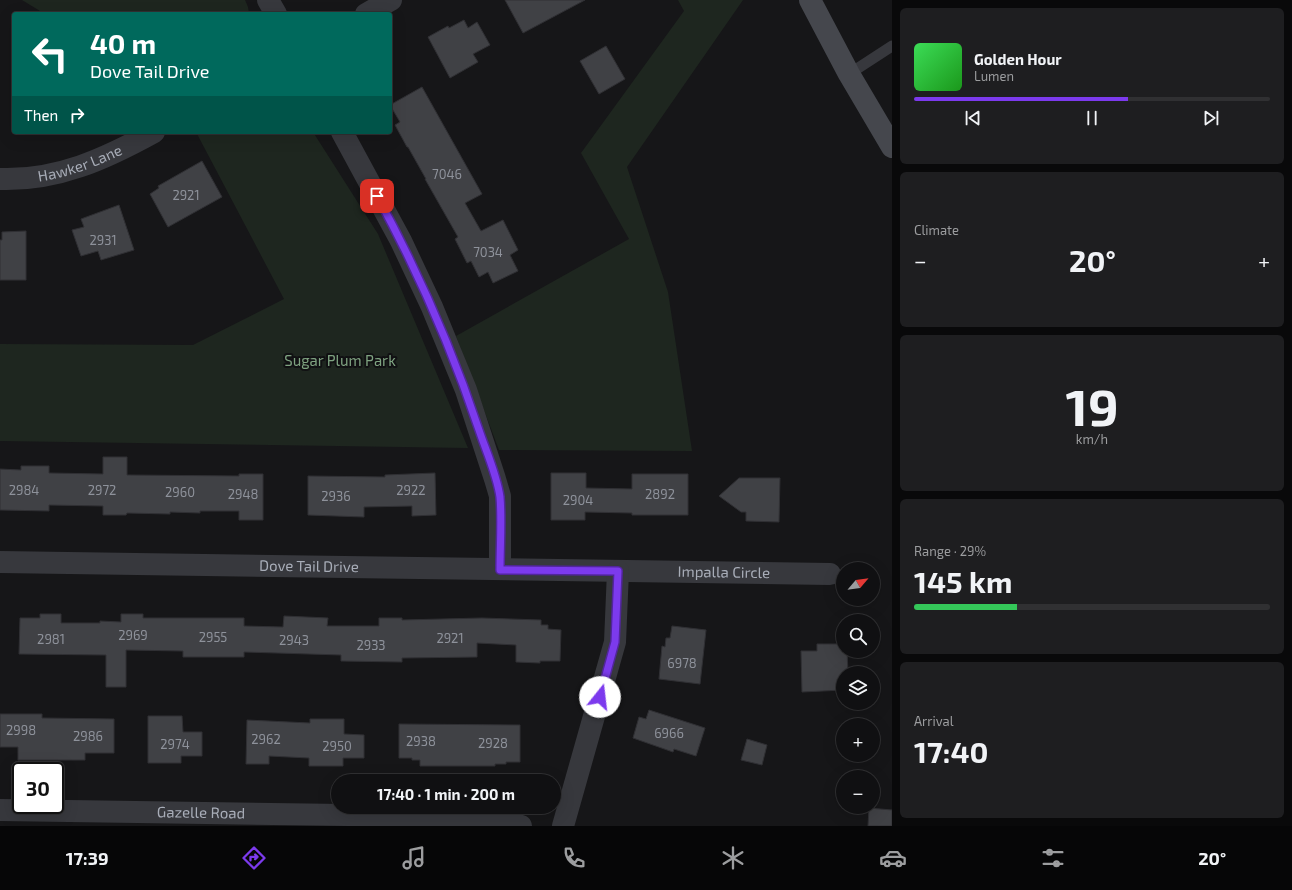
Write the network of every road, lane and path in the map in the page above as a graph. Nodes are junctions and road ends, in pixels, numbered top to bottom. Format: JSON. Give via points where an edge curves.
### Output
{"nodes":[{"id":1,"x":268,"y":0,"type":"edge"},
{"id":2,"x":391,"y":0,"type":"edge"},
{"id":3,"x":810,"y":0,"type":"edge"},
{"id":4,"x":275,"y":12,"type":"edge"},
{"id":5,"x":370,"y":12,"type":"edge"},
{"id":6,"x":892,"y":46,"type":"edge"},
{"id":7,"x":849,"y":74,"type":"junction"},
{"id":8,"x":151,"y":134,"type":"edge"},
{"id":9,"x":343,"y":134,"type":"edge"},
{"id":10,"x":892,"y":147,"type":"edge"},
{"id":11,"x":0,"y":179,"type":"edge"},
{"id":12,"x":0,"y":562,"type":"edge"},
{"id":13,"x":500,"y":570,"type":"junction"},
{"id":14,"x":618,"y":571,"type":"junction"},
{"id":15,"x":830,"y":574,"type":"dead end"},
{"id":16,"x":0,"y":810,"type":"edge"},
{"id":17,"x":521,"y":826,"type":"edge"},
{"id":18,"x":563,"y":826,"type":"edge"}],
"edges":[{"from":1,"to":4,"type":"street"},
{"from":2,"to":5,"type":"street"},
{"from":3,"to":7,"type":"street"},
{"from":6,"to":7,"type":"lane"},
{"from":7,"to":10,"type":"street"},
{"from":8,"to":11,"type":"street","name":"Hawker Lane","via":[[121,151],[66,171]]},
{"from":9,"to":13,"type":"street","via":[[401,241],[432,307],[466,390],[499,492]]},
{"from":12,"to":13,"type":"street","name":"Dove Tail Drive"},
{"from":13,"to":14,"type":"street","name":"Dove Tail Drive"},
{"from":14,"to":15,"type":"street","name":"Impalla Circle"},
{"from":14,"to":18,"type":"street","via":[[615,642]]},
{"from":16,"to":17,"type":"street","name":"Gazelle Road","via":[[486,817]]}]}
